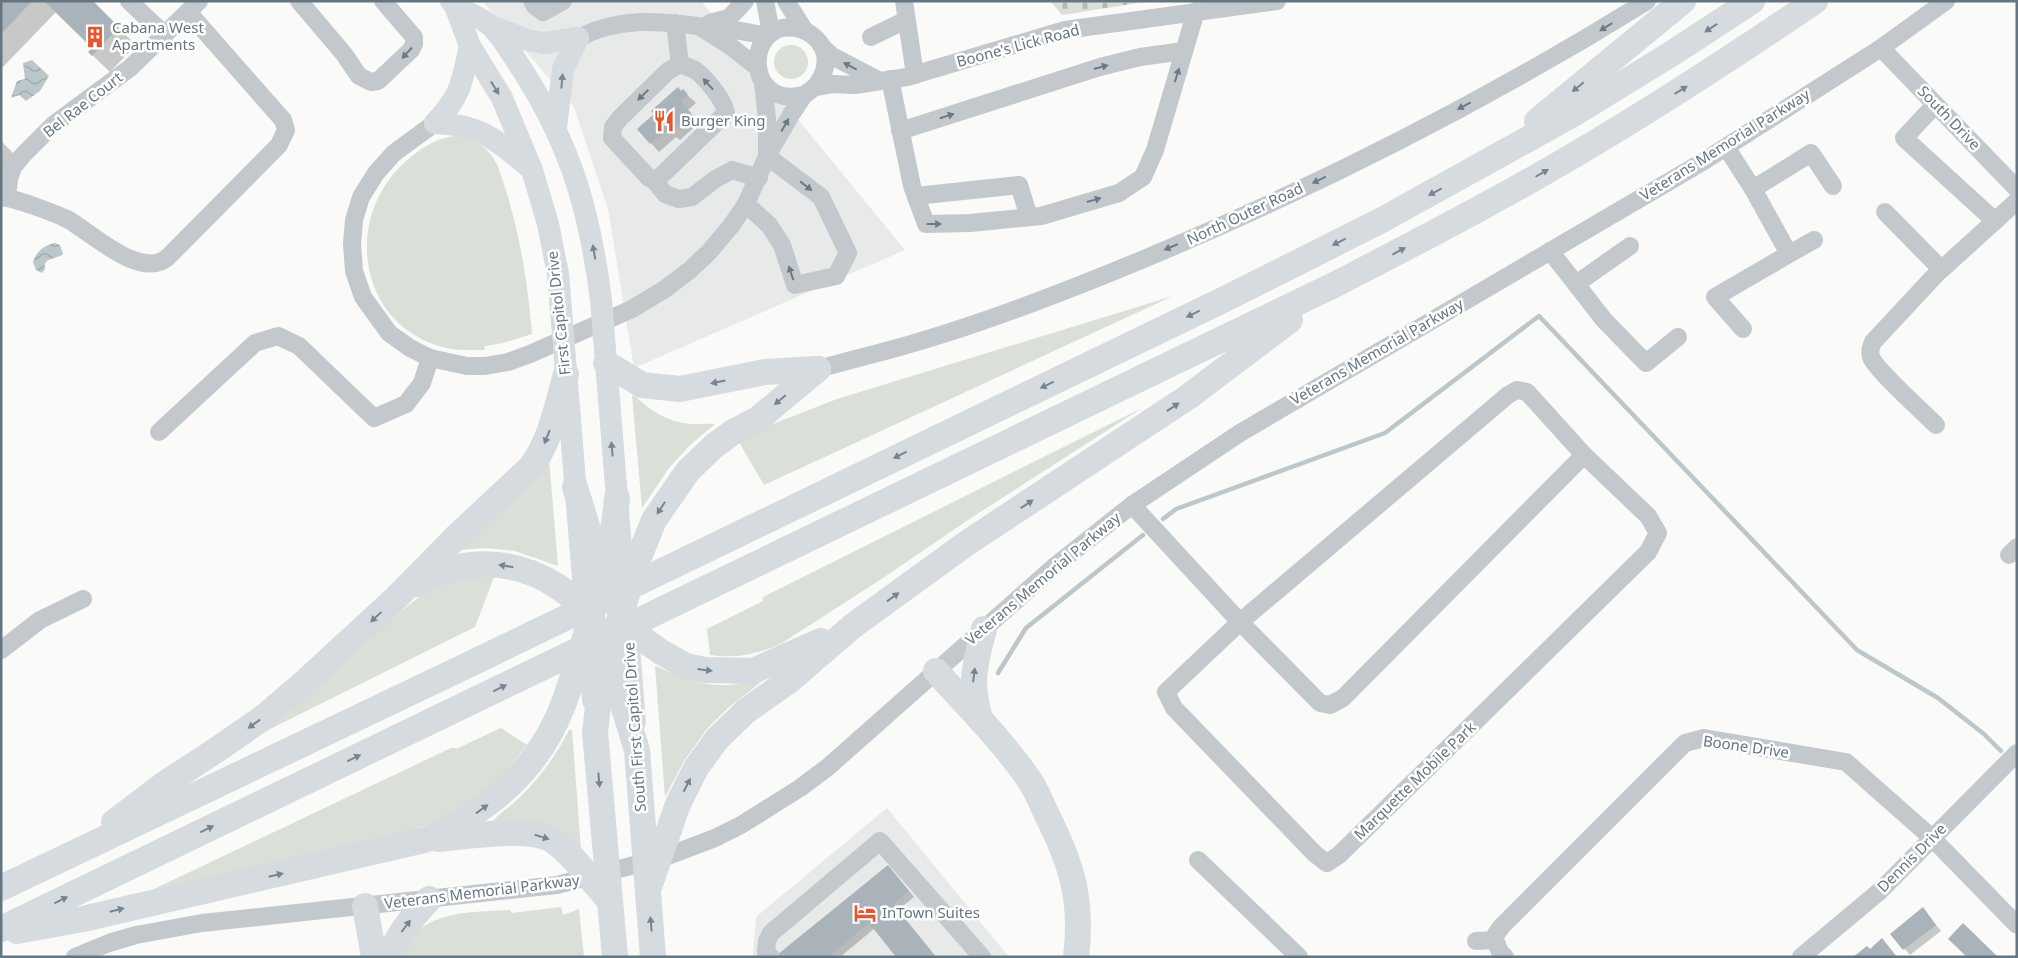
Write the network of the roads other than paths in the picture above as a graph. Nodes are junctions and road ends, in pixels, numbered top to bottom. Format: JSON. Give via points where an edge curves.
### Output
{"nodes":[{"id":1,"x":129,"y":1,"type":"edge"},
{"id":2,"x":299,"y":1,"type":"edge"},
{"id":3,"x":383,"y":1,"type":"edge"},
{"id":4,"x":532,"y":1,"type":"edge"},
{"id":5,"x":563,"y":1,"type":"edge"},
{"id":6,"x":744,"y":1,"type":"edge"},
{"id":7,"x":765,"y":1,"type":"edge"},
{"id":8,"x":786,"y":1,"type":"edge"},
{"id":9,"x":904,"y":1,"type":"edge"},
{"id":10,"x":1278,"y":1,"type":"edge"},
{"id":11,"x":1647,"y":1,"type":"edge"},
{"id":12,"x":1683,"y":1,"type":"edge"},
{"id":13,"x":1752,"y":1,"type":"edge"},
{"id":14,"x":1815,"y":1,"type":"edge"},
{"id":15,"x":1946,"y":1,"type":"edge"},
{"id":16,"x":456,"y":3,"type":"edge"},
{"id":17,"x":193,"y":6,"type":"edge"},
{"id":18,"x":1196,"y":11,"type":"junction"},
{"id":19,"x":906,"y":20,"type":"junction"},
{"id":20,"x":675,"y":23,"type":"junction"},
{"id":21,"x":491,"y":26,"type":"junction"},
{"id":22,"x":697,"y":26,"type":"junction"},
{"id":23,"x":805,"y":31,"type":"junction"},
{"id":24,"x":165,"y":34,"type":"junction"},
{"id":25,"x":769,"y":34,"type":"junction"},
{"id":26,"x":871,"y":37,"type":"dead end"},
{"id":27,"x":578,"y":38,"type":"junction"},
{"id":28,"x":470,"y":46,"type":"junction"},
{"id":29,"x":823,"y":48,"type":"junction"},
{"id":30,"x":1881,"y":48,"type":"junction"},
{"id":31,"x":1184,"y":51,"type":"junction"},
{"id":32,"x":680,"y":64,"type":"junction"},
{"id":33,"x":760,"y":75,"type":"junction"},
{"id":34,"x":914,"y":75,"type":"junction"},
{"id":35,"x":884,"y":79,"type":"junction"},
{"id":36,"x":809,"y":91,"type":"junction"},
{"id":37,"x":1935,"y":105,"type":"junction"},
{"id":38,"x":435,"y":123,"type":"junction"},
{"id":39,"x":556,"y":128,"type":"junction"},
{"id":40,"x":900,"y":131,"type":"junction"},
{"id":41,"x":1726,"y":147,"type":"junction"},
{"id":42,"x":767,"y":156,"type":"junction"},
{"id":43,"x":1478,"y":169,"type":"junction"},
{"id":44,"x":532,"y":170,"type":"junction"},
{"id":45,"x":759,"y":178,"type":"junction"},
{"id":46,"x":653,"y":179,"type":"junction"},
{"id":47,"x":1833,"y":186,"type":"dead end"},
{"id":48,"x":2017,"y":188,"type":"edge"},
{"id":49,"x":1753,"y":189,"type":"junction"},
{"id":50,"x":914,"y":191,"type":"junction"},
{"id":51,"x":4,"y":198,"type":"edge"},
{"id":52,"x":2017,"y":201,"type":"edge"},
{"id":53,"x":746,"y":204,"type":"junction"},
{"id":54,"x":1885,"y":212,"type":"dead end"},
{"id":55,"x":1029,"y":217,"type":"junction"},
{"id":56,"x":1995,"y":221,"type":"junction"},
{"id":57,"x":1814,"y":240,"type":"dead end"},
{"id":58,"x":1630,"y":246,"type":"dead end"},
{"id":59,"x":1550,"y":251,"type":"junction"},
{"id":60,"x":1788,"y":254,"type":"junction"},
{"id":61,"x":1941,"y":269,"type":"junction"},
{"id":62,"x":1340,"y":282,"type":"junction"},
{"id":63,"x":1576,"y":284,"type":"junction"},
{"id":64,"x":1743,"y":329,"type":"dead end"},
{"id":65,"x":1678,"y":337,"type":"dead end"},
{"id":66,"x":605,"y":353,"type":"junction"},
{"id":67,"x":430,"y":358,"type":"junction"},
{"id":68,"x":566,"y":367,"type":"junction"},
{"id":69,"x":818,"y":369,"type":"junction"},
{"id":70,"x":1936,"y":425,"type":"dead end"},
{"id":71,"x":159,"y":432,"type":"dead end"},
{"id":72,"x":1584,"y":455,"type":"junction"},
{"id":73,"x":576,"y":487,"type":"joint"},
{"id":74,"x":617,"y":498,"type":"joint"},
{"id":75,"x":1132,"y":505,"type":"junction"},
{"id":76,"x":603,"y":561,"type":"junction"},
{"id":77,"x":396,"y":598,"type":"junction"},
{"id":78,"x":84,"y":599,"type":"dead end"},
{"id":79,"x":624,"y":612,"type":"junction"},
{"id":80,"x":588,"y":620,"type":"junction"},
{"id":81,"x":1240,"y":622,"type":"junction"},
{"id":82,"x":854,"y":626,"type":"junction"},
{"id":83,"x":984,"y":629,"type":"junction"},
{"id":84,"x":1,"y":650,"type":"edge"},
{"id":85,"x":936,"y":671,"type":"junction"},
{"id":86,"x":609,"y":672,"type":"junction"},
{"id":87,"x":981,"y":721,"type":"junction"},
{"id":88,"x":2017,"y":753,"type":"edge"},
{"id":89,"x":1932,"y":838,"type":"junction"},
{"id":90,"x":424,"y":840,"type":"junction"},
{"id":91,"x":68,"y":856,"type":"junction"},
{"id":92,"x":1198,"y":860,"type":"dead end"},
{"id":93,"x":1,"y":888,"type":"edge"},
{"id":94,"x":648,"y":890,"type":"junction"},
{"id":95,"x":429,"y":900,"type":"junction"},
{"id":96,"x":609,"y":900,"type":"junction"},
{"id":97,"x":366,"y":906,"type":"junction"},
{"id":98,"x":2017,"y":925,"type":"edge"},
{"id":99,"x":1,"y":928,"type":"edge"},
{"id":100,"x":1,"y":934,"type":"edge"},
{"id":101,"x":1495,"y":940,"type":"junction"},
{"id":102,"x":1476,"y":941,"type":"dead end"},
{"id":103,"x":75,"y":957,"type":"edge"},
{"id":104,"x":374,"y":957,"type":"edge"},
{"id":105,"x":390,"y":957,"type":"edge"},
{"id":106,"x":616,"y":957,"type":"edge"},
{"id":107,"x":653,"y":957,"type":"edge"},
{"id":108,"x":771,"y":957,"type":"edge"},
{"id":109,"x":982,"y":957,"type":"edge"},
{"id":110,"x":1076,"y":957,"type":"edge"},
{"id":111,"x":1299,"y":957,"type":"edge"},
{"id":112,"x":1505,"y":957,"type":"edge"},
{"id":113,"x":1800,"y":957,"type":"edge"}],
"edges":[{"from":1,"to":24,"type":"street"},
{"from":3,"to":2,"type":"street","one_way":true,"via":[[414,37],[414,44],[378,81],[371,82],[353,70],[344,54]]},
{"from":4,"to":5,"type":"street","via":[[544,12]]},
{"from":6,"to":22,"type":"street","via":[[729,18]]},
{"from":7,"to":25,"type":"street"},
{"from":8,"to":23,"type":"street"},
{"from":9,"to":19,"type":"street"},
{"from":10,"to":18,"type":"street","name":"Boone's Lick Road"},
{"from":11,"to":69,"type":"street","name":"North Outer Road","one_way":true,"via":[[1579,43],[1393,144],[1231,222],[1092,280],[978,322]]},
{"from":12,"to":43,"type":"highway","one_way":true},
{"from":13,"to":43,"type":"highway","one_way":true,"via":[[1575,113]]},
{"from":62,"to":14,"type":"highway","one_way":true,"via":[[1486,206],[1575,154],[1695,81]]},
{"from":15,"to":30,"type":"street","name":"Veterans Memorial Parkway"},
{"from":16,"to":21,"type":"main road","name":"First Capitol Drive"},
{"from":16,"to":28,"type":"main road","name":"First Capitol Drive"},
{"from":17,"to":24,"type":"street","name":"Bel Rae Court"},
{"from":17,"to":51,"type":"street","via":[[283,120],[286,130],[279,146],[161,263],[150,265],[126,257],[66,218]]},
{"from":18,"to":31,"type":"street"},
{"from":18,"to":34,"type":"street","name":"Boone's Lick Road","via":[[1065,30]]},
{"from":19,"to":26,"type":"street"},
{"from":19,"to":34,"type":"street"},
{"from":20,"to":22,"type":"street"},
{"from":20,"to":27,"type":"street","via":[[656,21],[612,25]]},
{"from":20,"to":32,"type":"street"},
{"from":21,"to":27,"type":"main road","via":[[544,43]]},
{"from":21,"to":39,"type":"main road","name":"First Capitol Drive","via":[[512,54]]},
{"from":22,"to":25,"type":"street"},
{"from":22,"to":33,"type":"street","via":[[730,46]]},
{"from":23,"to":25,"type":"street","via":[[788,28]]},
{"from":23,"to":29,"type":"street","via":[[813,35]]},
{"from":24,"to":51,"type":"street","name":"Bel Rae Court","via":[[130,68],[53,125],[24,154],[8,179]]},
{"from":25,"to":33,"type":"street","via":[[759,50]]},
{"from":39,"to":27,"type":"main road","one_way":true,"via":[[563,69]]},
{"from":28,"to":38,"type":"main road","via":[[458,93]]},
{"from":28,"to":44,"type":"main road","name":"First Capitol Drive","one_way":true,"via":[[502,98]]},
{"from":35,"to":29,"type":"street","one_way":true,"via":[[832,56]]},
{"from":29,"to":36,"type":"street","via":[[825,68],[822,78]]},
{"from":30,"to":37,"type":"street","name":"South Drive"},
{"from":30,"to":41,"type":"street","name":"Veterans Memorial Parkway"},
{"from":40,"to":31,"type":"street","one_way":true,"via":[[1100,66]]},
{"from":55,"to":31,"type":"street","one_way":true,"via":[[1119,193],[1143,177]]},
{"from":32,"to":46,"type":"street","one_way":true,"via":[[668,71],[613,127],[612,138]]},
{"from":46,"to":32,"type":"street","one_way":true,"via":[[665,172],[726,113],[726,106],[696,71]]},
{"from":33,"to":36,"type":"street","via":[[770,90],[787,97]]},
{"from":33,"to":42,"type":"street","via":[[767,119]]},
{"from":34,"to":35,"type":"street","name":"Boone's Lick Road"},
{"from":35,"to":36,"type":"street","name":"Boone's Lick Road","via":[[855,85],[833,84]]},
{"from":35,"to":40,"type":"street"},
{"from":42,"to":36,"type":"street","one_way":true},
{"from":37,"to":48,"type":"street","name":"South Drive"},
{"from":37,"to":56,"type":"street","via":[[1904,138]]},
{"from":38,"to":44,"type":"main road","via":[[479,130]]},
{"from":38,"to":67,"type":"street","via":[[394,153],[376,173],[361,197],[354,220],[352,244],[354,271],[363,297],[375,316],[389,333]]},
{"from":66,"to":39,"type":"main road","name":"First Capitol Drive","one_way":true,"via":[[595,254],[584,202]]},
{"from":40,"to":50,"type":"street"},
{"from":41,"to":49,"type":"street"},
{"from":41,"to":59,"type":"street","name":"Veterans Memorial Parkway"},
{"from":42,"to":45,"type":"street"},
{"from":42,"to":53,"type":"street","one_way":true,"via":[[821,197],[848,253],[836,276],[795,286],[782,245],[769,225]]},
{"from":43,"to":91,"type":"highway","one_way":true,"via":[[1226,298]]},
{"from":44,"to":68,"type":"main road","name":"First Capitol Drive","via":[[558,274]]},
{"from":45,"to":46,"type":"street","via":[[732,170],[692,197],[679,199],[665,194]]},
{"from":45,"to":53,"type":"street"},
{"from":47,"to":49,"type":"street","via":[[1811,153]]},
{"from":49,"to":60,"type":"street"},
{"from":50,"to":55,"type":"street","via":[[1019,186]]},
{"from":50,"to":55,"type":"street","one_way":true,"via":[[926,224],[970,224]]},
{"from":52,"to":56,"type":"street"},
{"from":53,"to":67,"type":"street","via":[[709,252],[690,270],[632,309],[508,362],[467,366]]},
{"from":54,"to":61,"type":"street"},
{"from":56,"to":61,"type":"street"},
{"from":57,"to":60,"type":"street"},
{"from":58,"to":63,"type":"street"},
{"from":59,"to":63,"type":"street"},
{"from":59,"to":75,"type":"street","name":"Veterans Memorial Parkway","via":[[1240,433]]},
{"from":60,"to":64,"type":"street","via":[[1714,296]]},
{"from":61,"to":70,"type":"street","via":[[1870,349],[1871,358],[1881,371]]},
{"from":82,"to":62,"type":"highway","one_way":true,"via":[[967,543],[1188,397]]},
{"from":99,"to":62,"type":"highway","one_way":true},
{"from":63,"to":65,"type":"street","via":[[1604,320],[1646,364]]},
{"from":69,"to":66,"type":"highway","one_way":true,"via":[[765,372],[680,389],[642,385]]},
{"from":74,"to":66,"type":"main road","name":"First Capitol Drive","one_way":true},
{"from":67,"to":71,"type":"street","via":[[422,383],[406,404],[374,418],[298,346],[278,336],[255,343]]},
{"from":68,"to":73,"type":"main road","name":"First Capitol Drive"},
{"from":68,"to":77,"type":"highway","one_way":true,"via":[[540,455]]},
{"from":69,"to":79,"type":"highway","one_way":true,"via":[[758,420],[714,446],[688,471],[661,507],[647,536]]},
{"from":72,"to":81,"type":"street","name":"Marquette Mobile Park","via":[[1527,392],[1517,390]]},
{"from":72,"to":81,"type":"street","via":[[1343,698],[1330,705],[1320,703]]},
{"from":72,"to":81,"type":"street","name":"Marquette Mobile Park","via":[[1648,516],[1658,532],[1648,552],[1339,855],[1327,863],[1174,708],[1166,692]]},
{"from":73,"to":76,"type":"highway"},
{"from":74,"to":76,"type":"highway","via":[[614,530]]},
{"from":75,"to":81,"type":"street"},
{"from":75,"to":83,"type":"street","name":"Veterans Memorial Parkway","via":[[1055,566]]},
{"from":76,"to":79,"type":"highway"},
{"from":76,"to":79,"type":"main road"},
{"from":76,"to":80,"type":"highway"},
{"from":80,"to":77,"type":"highway","one_way":true,"via":[[568,593],[534,573],[508,566],[458,566],[433,575]]},
{"from":77,"to":91,"type":"highway","one_way":true,"via":[[264,717],[163,785]]},
{"from":78,"to":84,"type":"street","via":[[40,620]]},
{"from":79,"to":82,"type":"highway","one_way":true,"via":[[644,640],[686,666],[705,670],[753,671]]},
{"from":79,"to":86,"type":"highway"},
{"from":80,"to":86,"type":"highway","name":"South First Capitol Drive"},
{"from":90,"to":80,"type":"highway","one_way":true,"via":[[472,816],[491,802],[536,756],[566,697]]},
{"from":94,"to":82,"type":"highway","one_way":true,"via":[[678,804],[696,768],[717,739],[746,711],[790,680]]},
{"from":83,"to":85,"type":"street","name":"Veterans Memorial Parkway"},
{"from":87,"to":83,"type":"highway","one_way":true,"via":[[972,680]]},
{"from":85,"to":87,"type":"highway"},
{"from":85,"to":95,"type":"street","name":"Veterans Memorial Parkway","via":[[800,788],[749,821],[715,838],[665,857],[557,886]]},
{"from":86,"to":94,"type":"highway","name":"South First Capitol Drive","via":[[637,750]]},
{"from":86,"to":96,"type":"highway","one_way":true,"via":[[595,732]]},
{"from":87,"to":110,"type":"highway","via":[[1031,782],[1066,857],[1078,907]]},
{"from":88,"to":89,"type":"street","name":"Dennis Drive"},
{"from":89,"to":98,"type":"street","name":"Boone Drive"},
{"from":89,"to":101,"type":"street","name":"Boone Drive","via":[[1846,762],[1704,738],[1685,742],[1502,926]]},
{"from":89,"to":113,"type":"street","name":"Dennis Drive","via":[[1880,891]]},
{"from":90,"to":96,"type":"highway","one_way":true,"via":[[526,832],[548,838],[572,857]]},
{"from":100,"to":90,"type":"highway","one_way":true,"via":[[83,919]]},
{"from":91,"to":93,"type":"highway"},
{"from":92,"to":111,"type":"street"},
{"from":107,"to":94,"type":"highway","name":"South First Capitol Drive","one_way":true},
{"from":95,"to":97,"type":"street","name":"Veterans Memorial Parkway"},
{"from":105,"to":95,"type":"highway","one_way":true,"via":[[395,941]]},
{"from":96,"to":106,"type":"highway"},
{"from":97,"to":103,"type":"street","name":"Veterans Memorial Parkway","via":[[162,930],[109,943]]},
{"from":97,"to":104,"type":"highway"},
{"from":101,"to":102,"type":"street"},
{"from":101,"to":112,"type":"street"},
{"from":108,"to":109,"type":"street","via":[[766,952],[770,933],[880,842]]}]}
